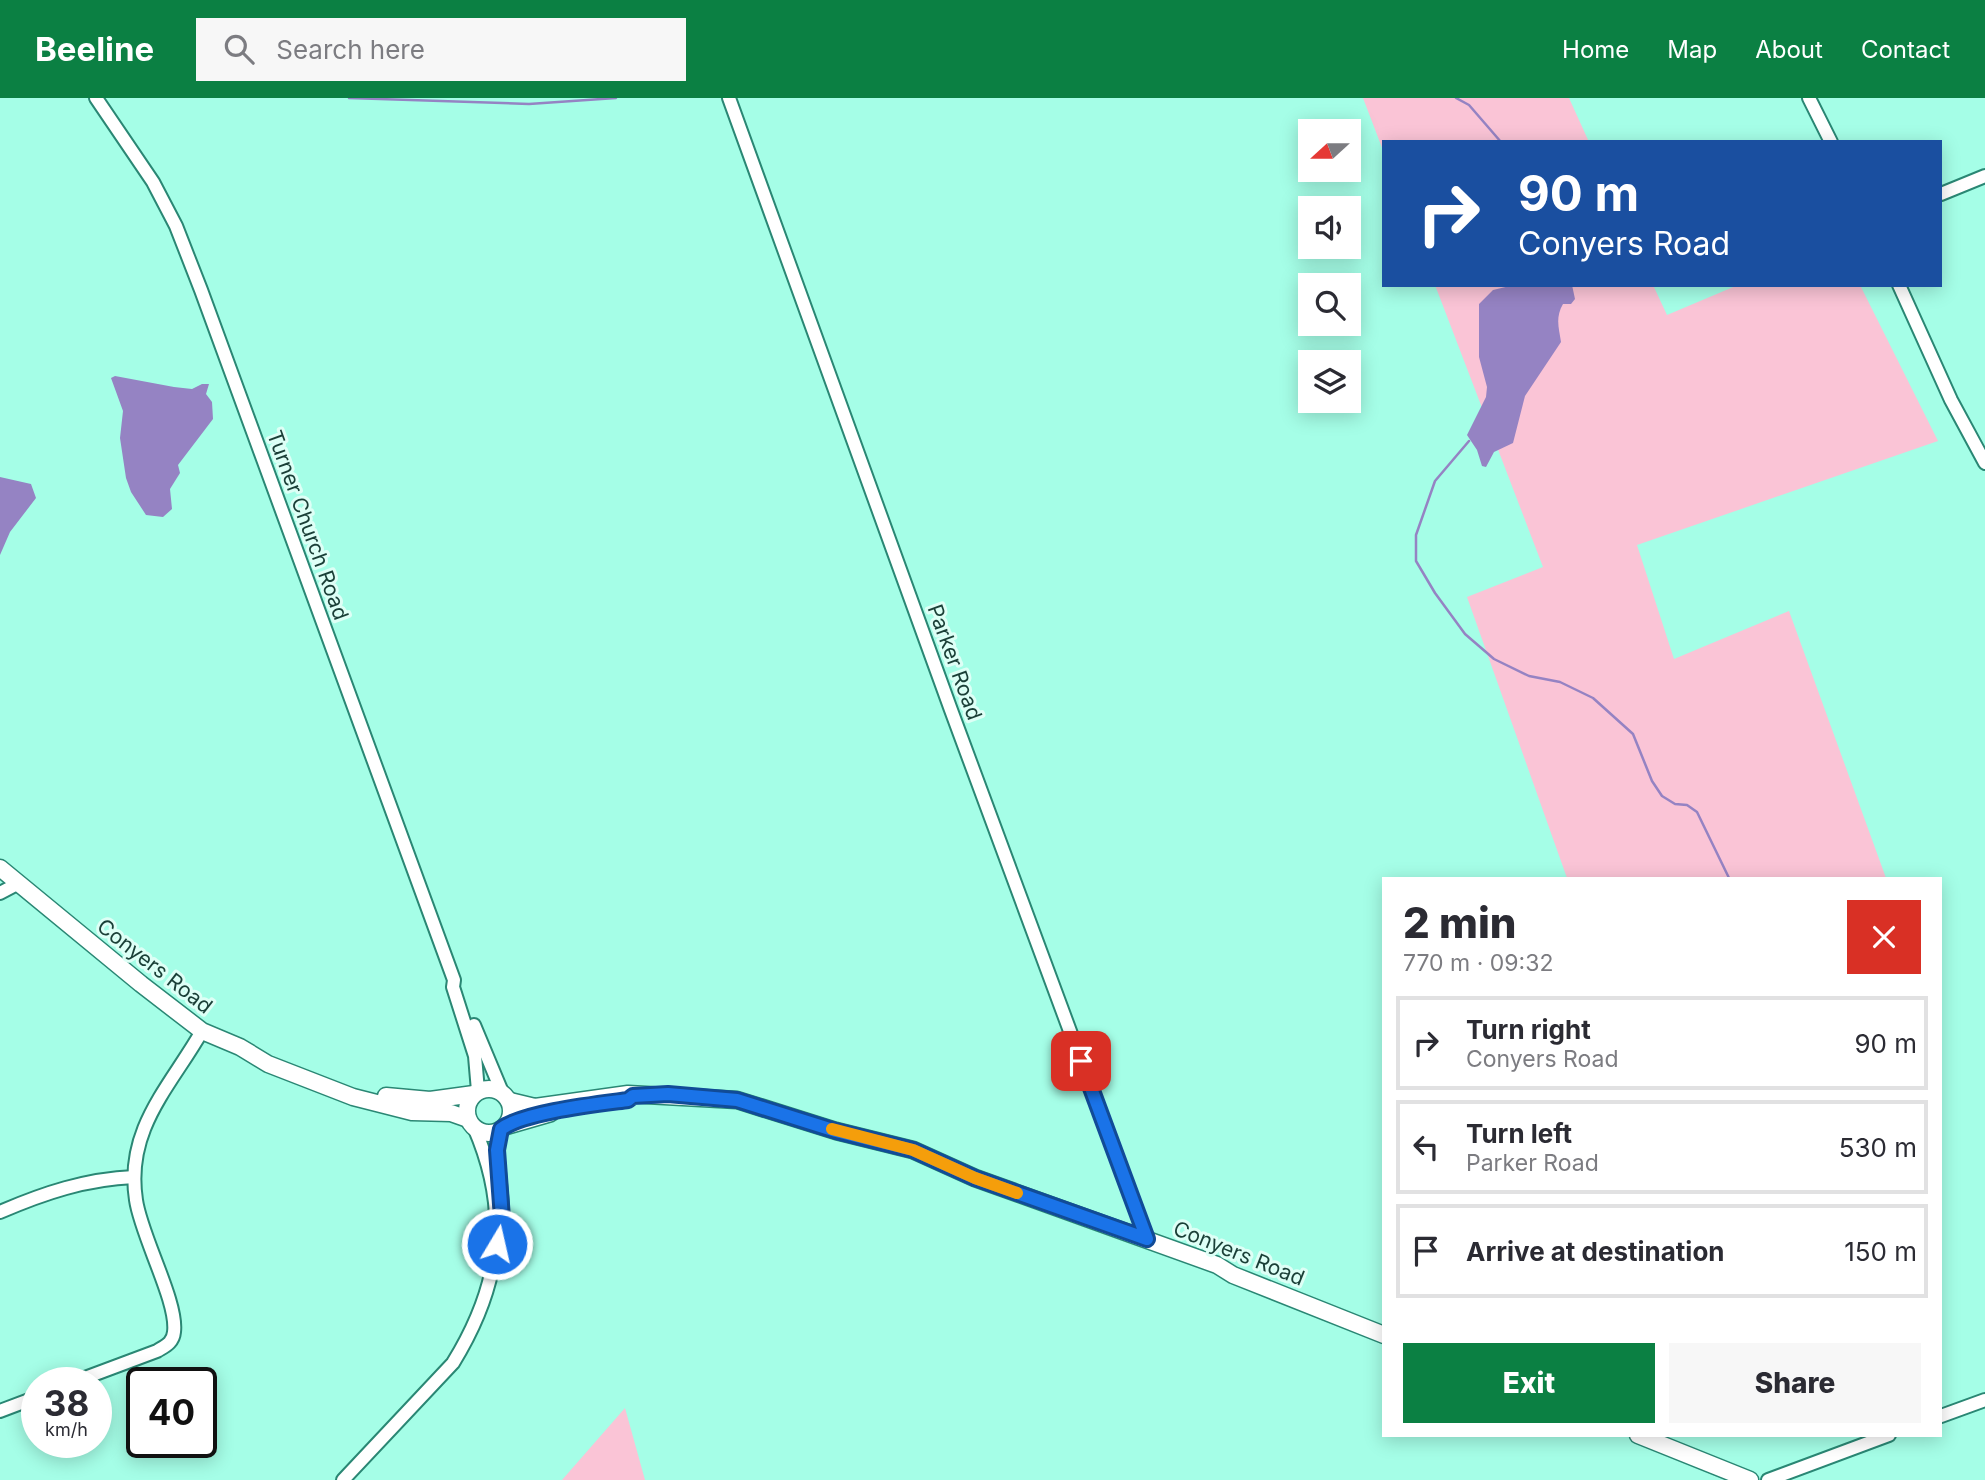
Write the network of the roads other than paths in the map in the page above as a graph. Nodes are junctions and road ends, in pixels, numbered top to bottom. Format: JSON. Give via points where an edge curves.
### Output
{"nodes":[{"id":1,"x":96,"y":98,"type":"edge"},
{"id":2,"x":729,"y":98,"type":"edge"},
{"id":3,"x":1809,"y":98,"type":"edge"},
{"id":4,"x":1830,"y":140,"type":"edge"},
{"id":5,"x":1985,"y":176,"type":"edge"},
{"id":6,"x":1942,"y":194,"type":"edge"},
{"id":7,"x":1900,"y":287,"type":"edge"},
{"id":8,"x":1985,"y":463,"type":"edge"},
{"id":9,"x":0,"y":868,"type":"edge"},
{"id":10,"x":19,"y":883,"type":"junction"},
{"id":11,"x":0,"y":892,"type":"edge"},
{"id":12,"x":454,"y":980,"type":"junction"},
{"id":13,"x":202,"y":1031,"type":"junction"},
{"id":14,"x":336,"y":1089,"type":"junction"},
{"id":15,"x":476,"y":1093,"type":"junction"},
{"id":16,"x":633,"y":1096,"type":"junction"},
{"id":17,"x":506,"y":1097,"type":"junction"},
{"id":18,"x":471,"y":1123,"type":"junction"},
{"id":19,"x":503,"y":1128,"type":"junction"},
{"id":20,"x":134,"y":1177,"type":"junction"},
{"id":21,"x":0,"y":1212,"type":"edge"},
{"id":22,"x":498,"y":1225,"type":"junction"},
{"id":23,"x":1147,"y":1239,"type":"junction"},
{"id":24,"x":1382,"y":1334,"type":"edge"},
{"id":25,"x":112,"y":1368,"type":"edge"},
{"id":26,"x":1985,"y":1400,"type":"edge"},
{"id":27,"x":21,"y":1403,"type":"edge"},
{"id":28,"x":0,"y":1411,"type":"edge"},
{"id":29,"x":1942,"y":1416,"type":"edge"},
{"id":30,"x":1643,"y":1437,"type":"edge"},
{"id":31,"x":1884,"y":1437,"type":"edge"},
{"id":32,"x":343,"y":1480,"type":"edge"},
{"id":33,"x":1750,"y":1480,"type":"edge"},
{"id":34,"x":1768,"y":1480,"type":"edge"}],
"edges":[{"from":1,"to":12,"type":"street","name":"Turner Church Road","via":[[153,182],[176,226]]},
{"from":2,"to":23,"type":"street","name":"Parker Road"},
{"from":3,"to":4,"type":"street"},
{"from":5,"to":6,"type":"street"},
{"from":7,"to":8,"type":"street"},
{"from":9,"to":10,"type":"main road","name":"Conyers Road"},
{"from":10,"to":11,"type":"street"},
{"from":10,"to":13,"type":"main road","name":"Conyers Road"},
{"from":12,"to":15,"type":"street","name":"Turner Church Road","via":[[475,1056]]},
{"from":12,"to":17,"type":"street","name":"Turner Church Road"},
{"from":13,"to":14,"type":"main road","name":"Conyers Road","via":[[268,1064]]},
{"from":13,"to":20,"type":"street","via":[[143,1126]]},
{"from":14,"to":15,"type":"main road","name":"Conyers Road","via":[[414,1100]]},
{"from":14,"to":18,"type":"main road","name":"Conyers Road","via":[[412,1112],[452,1113]]},
{"from":15,"to":17,"type":"main road","via":[[493,1088]]},
{"from":15,"to":18,"type":"main road","via":[[467,1106]]},
{"from":16,"to":17,"type":"main road","name":"Conyers Road","via":[[535,1107]]},
{"from":16,"to":19,"type":"main road","name":"Conyers Road"},
{"from":16,"to":23,"type":"main road","name":"Conyers Road","via":[[737,1100],[913,1150],[975,1178]]},
{"from":17,"to":19,"type":"main road","via":[[512,1114]]},
{"from":18,"to":19,"type":"main road","via":[[487,1133]]},
{"from":18,"to":22,"type":"street","via":[[488,1171]]},
{"from":19,"to":22,"type":"street","via":[[497,1150],[502,1210]]},
{"from":20,"to":21,"type":"street","via":[[103,1178],[43,1193]]},
{"from":20,"to":25,"type":"street","via":[[142,1226],[169,1303],[174,1334],[170,1343],[157,1351]]},
{"from":22,"to":32,"type":"street","via":[[489,1286],[466,1342],[453,1363]]},
{"from":23,"to":24,"type":"main road","name":"Conyers Road"},
{"from":26,"to":29,"type":"street"},
{"from":27,"to":28,"type":"street"},
{"from":30,"to":33,"type":"main road"},
{"from":31,"to":34,"type":"street"}]}
